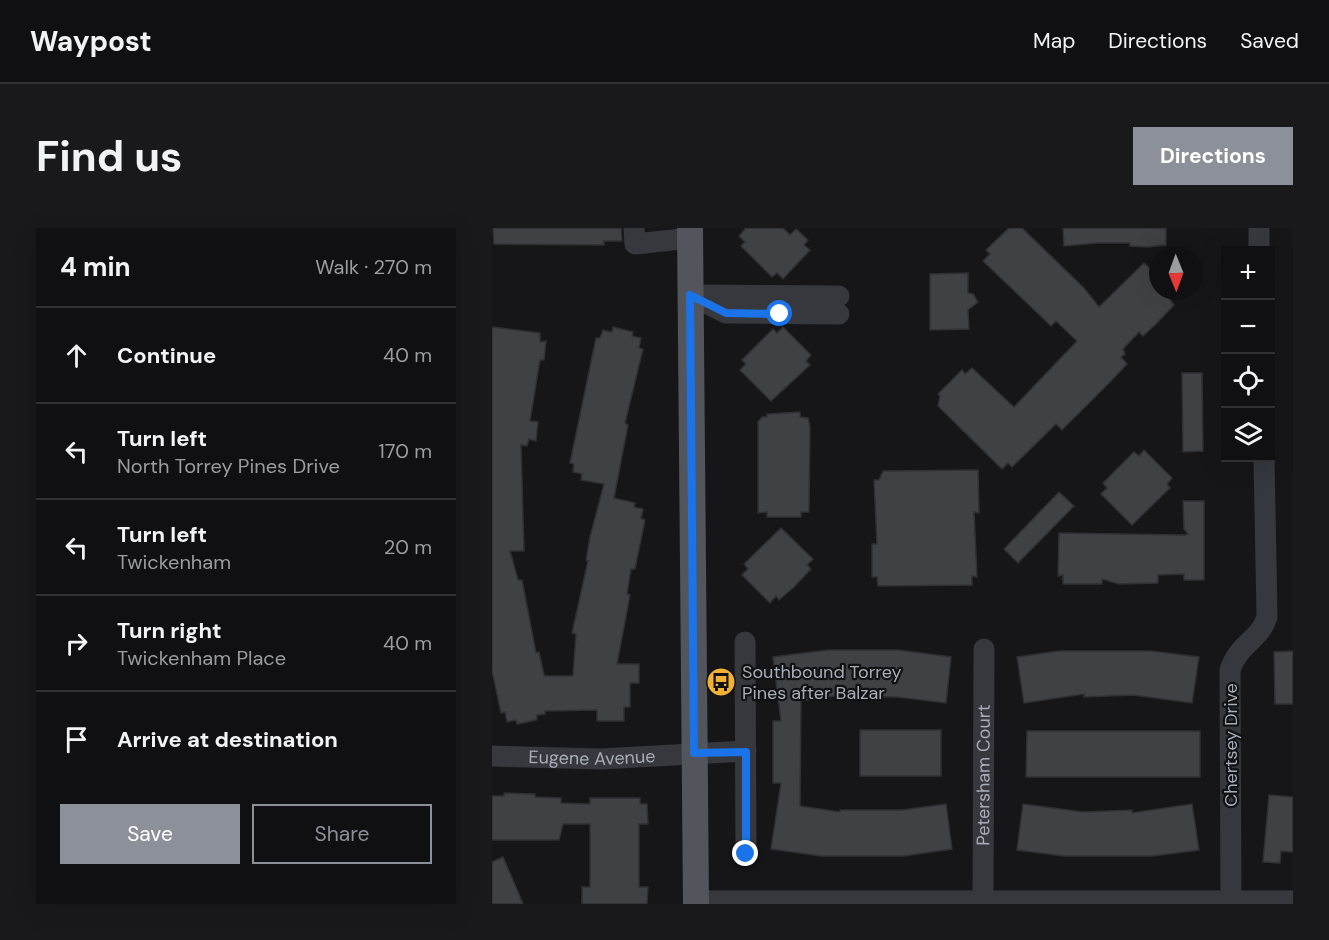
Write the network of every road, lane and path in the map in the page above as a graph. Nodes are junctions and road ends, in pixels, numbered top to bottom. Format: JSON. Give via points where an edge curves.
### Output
{"nodes":[{"id":1,"x":634,"y":228,"type":"edge"},
{"id":2,"x":1259,"y":228,"type":"edge"},
{"id":3,"x":690,"y":233,"type":"edge"},
{"id":4,"x":1259,"y":246,"type":"edge"},
{"id":5,"x":690,"y":295,"type":"junction"},
{"id":6,"x":839,"y":305,"type":"dead end"},
{"id":7,"x":1263,"y":462,"type":"edge"},
{"id":8,"x":745,"y":642,"type":"dead end"},
{"id":9,"x":984,"y":649,"type":"dead end"},
{"id":10,"x":746,"y":752,"type":"junction"},
{"id":11,"x":694,"y":753,"type":"junction"},
{"id":12,"x":492,"y":756,"type":"edge"},
{"id":13,"x":746,"y":854,"type":"dead end"},
{"id":14,"x":983,"y":901,"type":"junction"},
{"id":15,"x":1231,"y":901,"type":"junction"},
{"id":16,"x":1293,"y":901,"type":"edge"},
{"id":17,"x":696,"y":903,"type":"edge"}],
"edges":[{"from":1,"to":3,"type":"street","via":[[635,244]]},
{"from":2,"to":4,"type":"street"},
{"from":3,"to":5,"type":"main road"},
{"from":5,"to":6,"type":"street"},
{"from":5,"to":11,"type":"main road"},
{"from":7,"to":15,"type":"street","name":"Chertsey Drive","via":[[1267,617],[1258,634],[1237,652],[1230,670]]},
{"from":8,"to":10,"type":"street"},
{"from":9,"to":14,"type":"street","name":"Petersham Court"},
{"from":10,"to":11,"type":"street","name":"Eugene Avenue"},
{"from":10,"to":13,"type":"street"},
{"from":11,"to":12,"type":"street","name":"Eugene Avenue","via":[[601,759]]},
{"from":11,"to":17,"type":"main road"},
{"from":14,"to":15,"type":"street"},
{"from":14,"to":17,"type":"street"},
{"from":15,"to":16,"type":"street"}]}
